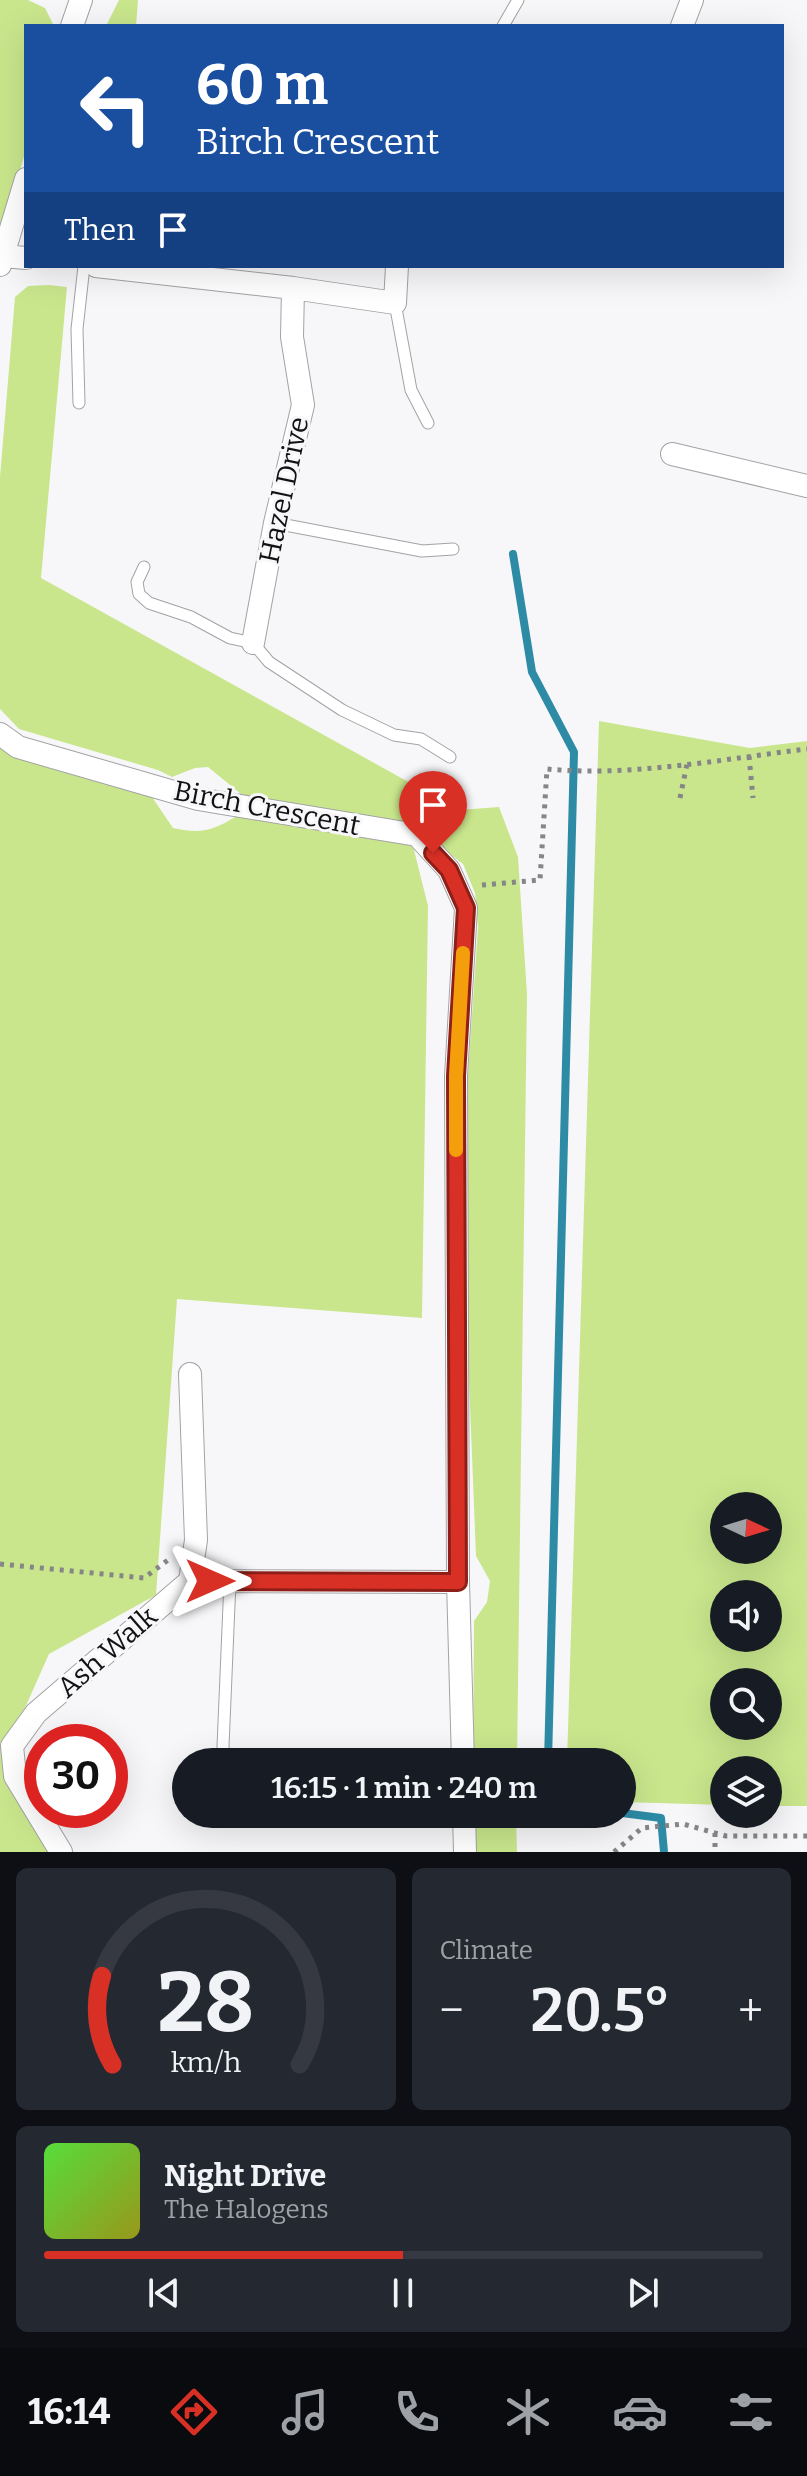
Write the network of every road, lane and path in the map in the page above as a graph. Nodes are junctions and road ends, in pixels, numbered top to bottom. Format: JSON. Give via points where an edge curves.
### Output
{"nodes":[{"id":1,"x":518,"y":0,"type":"edge"},
{"id":2,"x":692,"y":0,"type":"edge"},
{"id":3,"x":77,"y":1,"type":"edge"},
{"id":4,"x":72,"y":24,"type":"edge"},
{"id":5,"x":504,"y":24,"type":"edge"},
{"id":6,"x":683,"y":24,"type":"edge"},
{"id":7,"x":24,"y":186,"type":"edge"},
{"id":8,"x":24,"y":258,"type":"edge"},
{"id":9,"x":1,"y":261,"type":"edge"},
{"id":10,"x":84,"y":268,"type":"edge"},
{"id":11,"x":116,"y":268,"type":"edge"},
{"id":12,"x":397,"y":268,"type":"edge"},
{"id":13,"x":293,"y":288,"type":"junction"},
{"id":14,"x":395,"y":303,"type":"junction"},
{"id":15,"x":79,"y":403,"type":"dead end"},
{"id":16,"x":428,"y":423,"type":"dead end"},
{"id":17,"x":672,"y":454,"type":"dead end"},
{"id":18,"x":807,"y":486,"type":"edge"},
{"id":19,"x":275,"y":523,"type":"junction"},
{"id":20,"x":453,"y":549,"type":"dead end"},
{"id":21,"x":144,"y":567,"type":"dead end"},
{"id":22,"x":253,"y":643,"type":"junction"},
{"id":23,"x":0,"y":734,"type":"edge"},
{"id":24,"x":807,"y":749,"type":"edge"},
{"id":25,"x":749,"y":756,"type":"junction"},
{"id":26,"x":450,"y":757,"type":"dead end"},
{"id":27,"x":687,"y":764,"type":"junction"},
{"id":28,"x":680,"y":798,"type":"dead end"},
{"id":29,"x":753,"y":798,"type":"dead end"},
{"id":30,"x":454,"y":887,"type":"junction"},
{"id":31,"x":190,"y":1374,"type":"dead end"},
{"id":32,"x":196,"y":1540,"type":"junction"},
{"id":33,"x":0,"y":1564,"type":"edge"},
{"id":34,"x":190,"y":1581,"type":"junction"},
{"id":35,"x":230,"y":1581,"type":"junction"},
{"id":36,"x":458,"y":1582,"type":"junction"},
{"id":37,"x":223,"y":1748,"type":"edge"},
{"id":38,"x":463,"y":1748,"type":"edge"},
{"id":39,"x":464,"y":1828,"type":"edge"},
{"id":40,"x":715,"y":1832,"type":"junction"},
{"id":41,"x":807,"y":1836,"type":"edge"},
{"id":42,"x":61,"y":1852,"type":"edge"},
{"id":43,"x":465,"y":1852,"type":"edge"},
{"id":44,"x":614,"y":1852,"type":"edge"},
{"id":45,"x":715,"y":1852,"type":"edge"}],
"edges":[{"from":1,"to":5,"type":"lane"},
{"from":2,"to":6,"type":"street"},
{"from":3,"to":4,"type":"street"},
{"from":7,"to":9,"type":"street"},
{"from":8,"to":9,"type":"street"},
{"from":10,"to":15,"type":"lane","via":[[77,329]]},
{"from":11,"to":13,"type":"street"},
{"from":12,"to":14,"type":"street"},
{"from":13,"to":14,"type":"street"},
{"from":13,"to":19,"type":"street","name":"Hazel Drive","via":[[292,337],[303,405]]},
{"from":14,"to":16,"type":"lane","via":[[411,390]]},
{"from":17,"to":18,"type":"street"},
{"from":19,"to":20,"type":"lane","via":[[422,551]]},
{"from":19,"to":22,"type":"street","name":"Hazel Drive"},
{"from":21,"to":22,"type":"lane","via":[[137,582],[139,594],[149,603]]},
{"from":22,"to":26,"type":"lane","via":[[269,662],[342,710],[394,735],[421,739]]},
{"from":23,"to":30,"type":"street","name":"Birch Crescent","via":[[18,747],[198,799],[417,835],[449,870]]},
{"from":24,"to":25,"type":"path"},
{"from":25,"to":27,"type":"path"},
{"from":25,"to":29,"type":"path"},
{"from":27,"to":28,"type":"path"},
{"from":27,"to":30,"type":"path","via":[[547,769],[540,880]]},
{"from":30,"to":36,"type":"street","name":"Birch Crescent","via":[[466,908],[456,1076]]},
{"from":31,"to":32,"type":"street"},
{"from":32,"to":33,"type":"path","via":[[144,1578]]},
{"from":32,"to":34,"type":"street"},
{"from":34,"to":35,"type":"street"},
{"from":34,"to":42,"type":"street","name":"Ash Walk","via":[[36,1713],[12,1746],[15,1776]]},
{"from":35,"to":36,"type":"street"},
{"from":35,"to":37,"type":"lane"},
{"from":36,"to":38,"type":"street","name":"Birch Crescent"},
{"from":39,"to":43,"type":"street"},
{"from":40,"to":41,"type":"path"},
{"from":40,"to":44,"type":"path","via":[[683,1824],[642,1828]]},
{"from":40,"to":45,"type":"path"}]}
